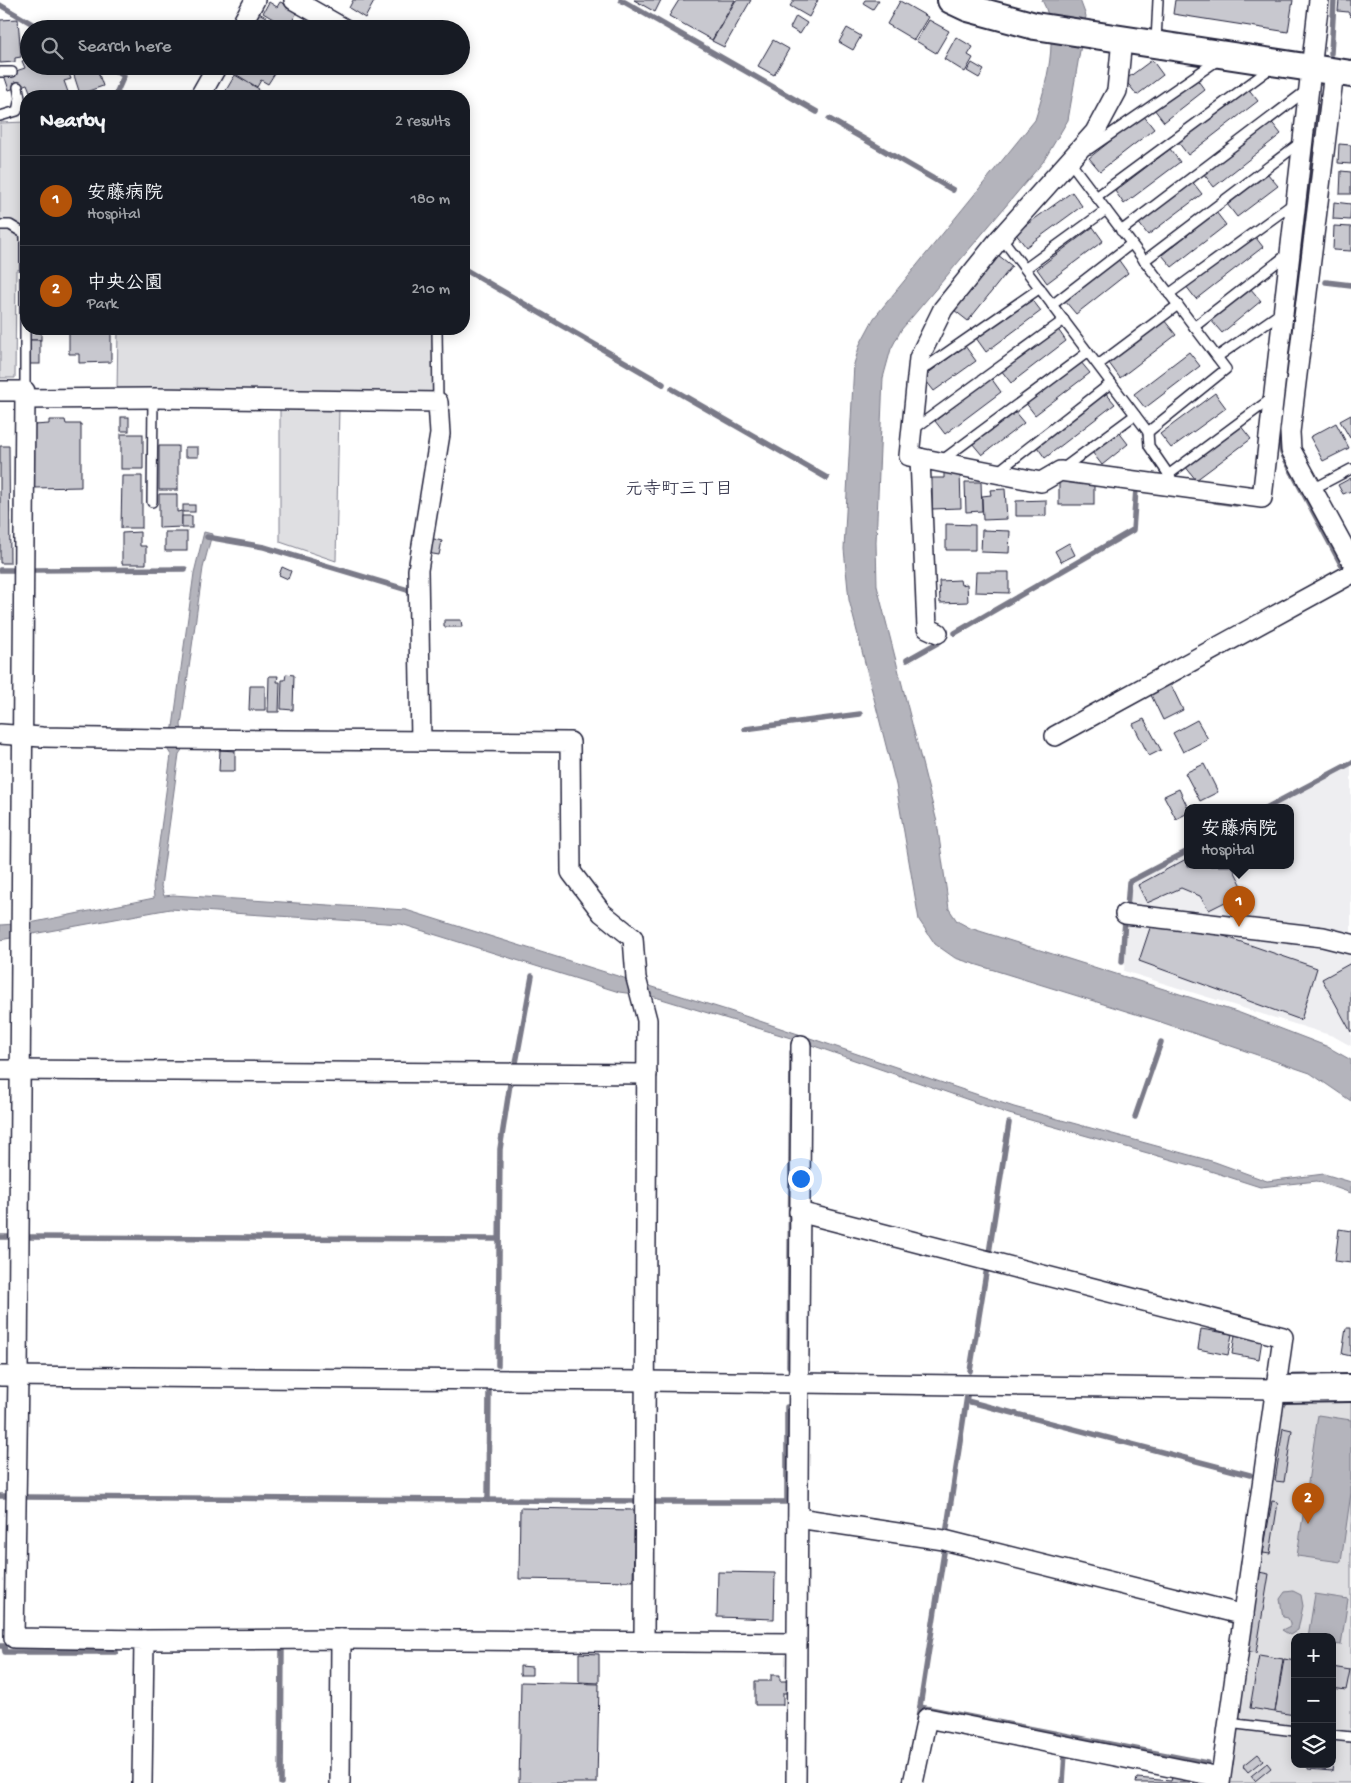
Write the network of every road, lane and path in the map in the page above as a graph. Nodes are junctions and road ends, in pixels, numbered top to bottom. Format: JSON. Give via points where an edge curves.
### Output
{"nodes":[{"id":1,"x":256,"y":0,"type":"edge"},
{"id":2,"x":294,"y":0,"type":"edge"},
{"id":3,"x":951,"y":0,"type":"edge"},
{"id":4,"x":1158,"y":0,"type":"edge"},
{"id":5,"x":1319,"y":0,"type":"edge"},
{"id":6,"x":244,"y":20,"type":"edge"},
{"id":7,"x":329,"y":20,"type":"edge"},
{"id":8,"x":1122,"y":39,"type":"junction"},
{"id":9,"x":1156,"y":44,"type":"junction"},
{"id":10,"x":1225,"y":55,"type":"junction"},
{"id":11,"x":1278,"y":63,"type":"junction"},
{"id":12,"x":0,"y":72,"type":"edge"},
{"id":13,"x":12,"y":72,"type":"dead end"},
{"id":14,"x":212,"y":75,"type":"edge"},
{"id":15,"x":1325,"y":75,"type":"edge"},
{"id":16,"x":18,"y":87,"type":"dead end"},
{"id":17,"x":203,"y":90,"type":"edge"},
{"id":18,"x":0,"y":116,"type":"edge"},
{"id":19,"x":1301,"y":142,"type":"junction"},
{"id":20,"x":1070,"y":162,"type":"junction"},
{"id":21,"x":1096,"y":197,"type":"junction"},
{"id":22,"x":1294,"y":203,"type":"junction"},
{"id":23,"x":1106,"y":210,"type":"junction"},
{"id":24,"x":0,"y":225,"type":"edge"},
{"id":25,"x":20,"y":231,"type":"edge"},
{"id":26,"x":1121,"y":231,"type":"junction"},
{"id":27,"x":1001,"y":237,"type":"junction"},
{"id":28,"x":1131,"y":244,"type":"junction"},
{"id":29,"x":1289,"y":253,"type":"junction"},
{"id":30,"x":1144,"y":261,"type":"junction"},
{"id":31,"x":1026,"y":268,"type":"junction"},
{"id":32,"x":1040,"y":288,"type":"junction"},
{"id":33,"x":1169,"y":294,"type":"junction"},
{"id":34,"x":1052,"y":305,"type":"junction"},
{"id":35,"x":1178,"y":305,"type":"junction"},
{"id":36,"x":1282,"y":312,"type":"junction"},
{"id":37,"x":1064,"y":320,"type":"junction"},
{"id":38,"x":1194,"y":327,"type":"junction"},
{"id":39,"x":25,"y":335,"type":"edge"},
{"id":40,"x":437,"y":335,"type":"edge"},
{"id":41,"x":1088,"y":352,"type":"junction"},
{"id":42,"x":1217,"y":357,"type":"junction"},
{"id":43,"x":1098,"y":365,"type":"junction"},
{"id":44,"x":917,"y":374,"type":"junction"},
{"id":45,"x":1111,"y":383,"type":"junction"},
{"id":46,"x":0,"y":391,"type":"edge"},
{"id":47,"x":25,"y":395,"type":"junction"},
{"id":48,"x":1273,"y":397,"type":"junction"},
{"id":49,"x":153,"y":398,"type":"junction"},
{"id":50,"x":438,"y":402,"type":"junction"},
{"id":51,"x":1135,"y":415,"type":"junction"},
{"id":52,"x":911,"y":430,"type":"junction"},
{"id":53,"x":1148,"y":432,"type":"junction"},
{"id":54,"x":920,"y":458,"type":"junction"},
{"id":55,"x":940,"y":462,"type":"junction"},
{"id":56,"x":1351,"y":469,"type":"edge"},
{"id":57,"x":1060,"y":471,"type":"junction"},
{"id":58,"x":996,"y":473,"type":"junction"},
{"id":59,"x":1168,"y":476,"type":"junction"},
{"id":60,"x":1184,"y":488,"type":"junction"},
{"id":61,"x":1313,"y":489,"type":"junction"},
{"id":62,"x":152,"y":502,"type":"dead end"},
{"id":63,"x":1351,"y":560,"type":"edge"},
{"id":64,"x":1351,"y":574,"type":"edge"},
{"id":65,"x":938,"y":633,"type":"dead end"},
{"id":66,"x":0,"y":734,"type":"edge"},
{"id":67,"x":22,"y":734,"type":"junction"},
{"id":68,"x":1055,"y":736,"type":"dead end"},
{"id":69,"x":421,"y":740,"type":"junction"},
{"id":70,"x":1125,"y":914,"type":"dead end"},
{"id":71,"x":1351,"y":944,"type":"edge"},
{"id":72,"x":801,"y":1045,"type":"dead end"},
{"id":73,"x":0,"y":1070,"type":"edge"},
{"id":74,"x":20,"y":1070,"type":"junction"},
{"id":75,"x":647,"y":1074,"type":"junction"},
{"id":76,"x":799,"y":1212,"type":"junction"},
{"id":77,"x":9,"y":1376,"type":"edge"},
{"id":78,"x":645,"y":1381,"type":"junction"},
{"id":79,"x":797,"y":1384,"type":"junction"},
{"id":80,"x":1351,"y":1388,"type":"edge"},
{"id":81,"x":1276,"y":1389,"type":"junction"},
{"id":82,"x":798,"y":1518,"type":"junction"},
{"id":83,"x":1244,"y":1615,"type":"junction"},
{"id":84,"x":7,"y":1638,"type":"edge"},
{"id":85,"x":341,"y":1639,"type":"junction"},
{"id":86,"x":144,"y":1640,"type":"junction"},
{"id":87,"x":644,"y":1642,"type":"junction"},
{"id":88,"x":797,"y":1643,"type":"junction"},
{"id":89,"x":1228,"y":1723,"type":"junction"},
{"id":90,"x":1291,"y":1731,"type":"edge"},
{"id":91,"x":1336,"y":1735,"type":"edge"},
{"id":92,"x":1351,"y":1737,"type":"edge"},
{"id":93,"x":1220,"y":1780,"type":"edge"},
{"id":94,"x":142,"y":1783,"type":"edge"},
{"id":95,"x":340,"y":1783,"type":"edge"},
{"id":96,"x":796,"y":1783,"type":"edge"},
{"id":97,"x":913,"y":1783,"type":"edge"}],
"edges":[{"from":1,"to":6,"type":"street"},
{"from":2,"to":7,"type":"street"},
{"from":3,"to":8,"type":"street","via":[[968,8],[1040,27]]},
{"from":4,"to":9,"type":"lane"},
{"from":5,"to":15,"type":"street","via":[[1314,52]]},
{"from":8,"to":9,"type":"street"},
{"from":8,"to":20,"type":"street","via":[[1118,91],[1096,132]]},
{"from":9,"to":10,"type":"street"},
{"from":10,"to":11,"type":"street"},
{"from":10,"to":20,"type":"lane"},
{"from":11,"to":15,"type":"street"},
{"from":11,"to":21,"type":"lane"},
{"from":12,"to":13,"type":"lane"},
{"from":14,"to":17,"type":"street"},
{"from":15,"to":19,"type":"street"},
{"from":15,"to":26,"type":"lane"},
{"from":15,"to":61,"type":"street","via":[[1290,432],[1291,450]]},
{"from":16,"to":18,"type":"lane","via":[[17,111]]},
{"from":19,"to":22,"type":"street"},
{"from":19,"to":30,"type":"lane"},
{"from":20,"to":21,"type":"lane"},
{"from":20,"to":27,"type":"street"},
{"from":21,"to":23,"type":"lane"},
{"from":22,"to":29,"type":"street"},
{"from":22,"to":33,"type":"lane"},
{"from":23,"to":26,"type":"lane"},
{"from":23,"to":31,"type":"lane"},
{"from":24,"to":25,"type":"lane","via":[[10,225]]},
{"from":26,"to":28,"type":"lane"},
{"from":27,"to":31,"type":"lane"},
{"from":27,"to":44,"type":"street","via":[[943,310],[919,358]]},
{"from":28,"to":30,"type":"lane"},
{"from":28,"to":34,"type":"lane"},
{"from":29,"to":36,"type":"street"},
{"from":29,"to":38,"type":"lane"},
{"from":30,"to":33,"type":"lane"},
{"from":31,"to":32,"type":"lane"},
{"from":32,"to":34,"type":"lane"},
{"from":32,"to":44,"type":"lane"},
{"from":33,"to":35,"type":"lane"},
{"from":34,"to":37,"type":"lane"},
{"from":35,"to":38,"type":"lane"},
{"from":35,"to":43,"type":"lane"},
{"from":36,"to":42,"type":"lane"},
{"from":36,"to":48,"type":"street"},
{"from":37,"to":41,"type":"lane"},
{"from":37,"to":52,"type":"lane"},
{"from":38,"to":42,"type":"lane"},
{"from":39,"to":47,"type":"lane"},
{"from":40,"to":50,"type":"lane"},
{"from":41,"to":43,"type":"lane"},
{"from":41,"to":55,"type":"lane"},
{"from":42,"to":53,"type":"lane","via":[[1226,369]]},
{"from":43,"to":45,"type":"lane"},
{"from":44,"to":52,"type":"street"},
{"from":45,"to":51,"type":"lane"},
{"from":45,"to":58,"type":"lane"},
{"from":46,"to":47,"type":"street"},
{"from":47,"to":49,"type":"street"},
{"from":47,"to":67,"type":"street"},
{"from":48,"to":59,"type":"lane"},
{"from":48,"to":60,"type":"street","via":[[1262,498]]},
{"from":49,"to":50,"type":"street"},
{"from":49,"to":62,"type":"lane"},
{"from":50,"to":69,"type":"street","via":[[440,434],[418,570]]},
{"from":51,"to":53,"type":"lane"},
{"from":51,"to":57,"type":"lane"},
{"from":52,"to":54,"type":"street","via":[[909,456]]},
{"from":53,"to":59,"type":"lane","via":[[1149,446]]},
{"from":54,"to":55,"type":"street"},
{"from":54,"to":65,"type":"street","via":[[927,628]]},
{"from":55,"to":58,"type":"street"},
{"from":56,"to":61,"type":"lane"},
{"from":57,"to":58,"type":"street","via":[[1042,482]]},
{"from":57,"to":60,"type":"street"},
{"from":59,"to":60,"type":"lane"},
{"from":61,"to":63,"type":"street"},
{"from":64,"to":68,"type":"street"},
{"from":66,"to":67,"type":"street"},
{"from":67,"to":69,"type":"street","via":[[163,739]]},
{"from":67,"to":74,"type":"street"},
{"from":69,"to":75,"type":"street","via":[[570,742],[571,872],[602,913],[633,938],[636,978],[647,1020]]},
{"from":70,"to":71,"type":"street","via":[[1323,937]]},
{"from":72,"to":76,"type":"street"},
{"from":73,"to":74,"type":"street"},
{"from":74,"to":75,"type":"street"},
{"from":74,"to":77,"type":"street"},
{"from":75,"to":78,"type":"street"},
{"from":76,"to":79,"type":"street"},
{"from":76,"to":81,"type":"street","via":[[1283,1337]]},
{"from":77,"to":78,"type":"street"},
{"from":77,"to":84,"type":"street"},
{"from":78,"to":79,"type":"street"},
{"from":78,"to":87,"type":"street"},
{"from":79,"to":81,"type":"street"},
{"from":79,"to":82,"type":"street"},
{"from":80,"to":81,"type":"street"},
{"from":81,"to":83,"type":"street"},
{"from":82,"to":83,"type":"street","via":[[944,1540]]},
{"from":82,"to":88,"type":"street"},
{"from":83,"to":89,"type":"street"},
{"from":84,"to":86,"type":"street"},
{"from":85,"to":86,"type":"street"},
{"from":85,"to":87,"type":"street"},
{"from":85,"to":95,"type":"street"},
{"from":86,"to":94,"type":"street"},
{"from":87,"to":88,"type":"street"},
{"from":88,"to":96,"type":"street"},
{"from":89,"to":90,"type":"lane"},
{"from":89,"to":93,"type":"street"},
{"from":91,"to":92,"type":"lane"},
{"from":93,"to":97,"type":"street","via":[[927,1718]]}]}
